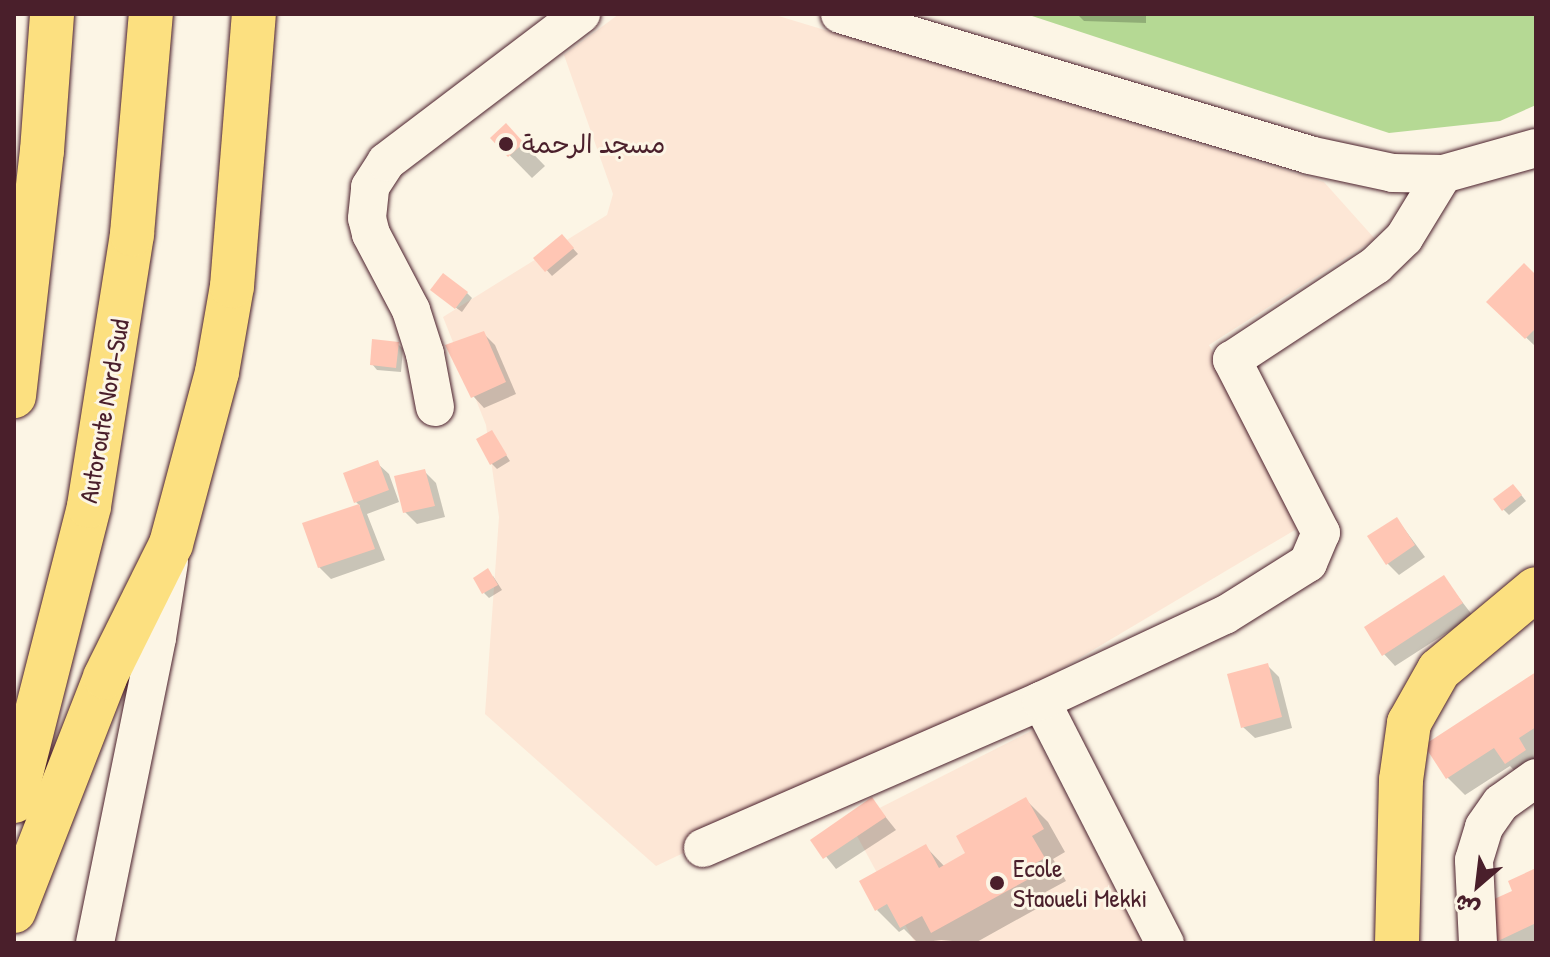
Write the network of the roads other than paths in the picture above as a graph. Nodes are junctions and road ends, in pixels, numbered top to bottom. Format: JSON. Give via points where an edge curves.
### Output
{"nodes":[{"id":1,"x":52,"y":14,"type":"edge"},
{"id":2,"x":151,"y":14,"type":"edge"},
{"id":3,"x":254,"y":14,"type":"edge"},
{"id":4,"x":581,"y":14,"type":"edge"},
{"id":5,"x":840,"y":14,"type":"edge"},
{"id":6,"x":1536,"y":148,"type":"edge"},
{"id":7,"x":1443,"y":174,"type":"junction"},
{"id":8,"x":14,"y":396,"type":"edge"},
{"id":9,"x":435,"y":407,"type":"dead end"},
{"id":10,"x":171,"y":544,"type":"junction"},
{"id":11,"x":1536,"y":589,"type":"edge"},
{"id":12,"x":1041,"y":701,"type":"junction"},
{"id":13,"x":1536,"y":778,"type":"edge"},
{"id":14,"x":14,"y":801,"type":"edge"},
{"id":15,"x":703,"y":848,"type":"dead end"},
{"id":16,"x":14,"y":911,"type":"edge"},
{"id":17,"x":95,"y":943,"type":"edge"},
{"id":18,"x":1165,"y":943,"type":"edge"},
{"id":19,"x":1397,"y":943,"type":"edge"},
{"id":20,"x":1478,"y":943,"type":"edge"}],
"edges":[{"from":1,"to":8,"type":"main road","via":[[41,166]]},
{"from":2,"to":14,"type":"main road","name":"Autoroute Nord-Sud","via":[[132,234],[89,506]]},
{"from":3,"to":10,"type":"main road","via":[[232,286],[217,372]]},
{"from":4,"to":9,"type":"street","via":[[386,162],[370,187],[371,234],[411,310]]},
{"from":5,"to":7,"type":"street","via":[[1309,155],[1393,173]]},
{"from":6,"to":7,"type":"street"},
{"from":7,"to":12,"type":"street","via":[[1404,238],[1376,265],[1232,360],[1321,533],[1308,563],[1225,615]]},
{"from":10,"to":16,"type":"main road","via":[[105,677]]},
{"from":10,"to":17,"type":"street"},
{"from":11,"to":19,"type":"main road","via":[[1439,670],[1409,723],[1401,780]]},
{"from":12,"to":15,"type":"street"},
{"from":12,"to":18,"type":"street"},
{"from":13,"to":20,"type":"street","via":[[1501,803],[1484,827],[1474,860]]}]}
